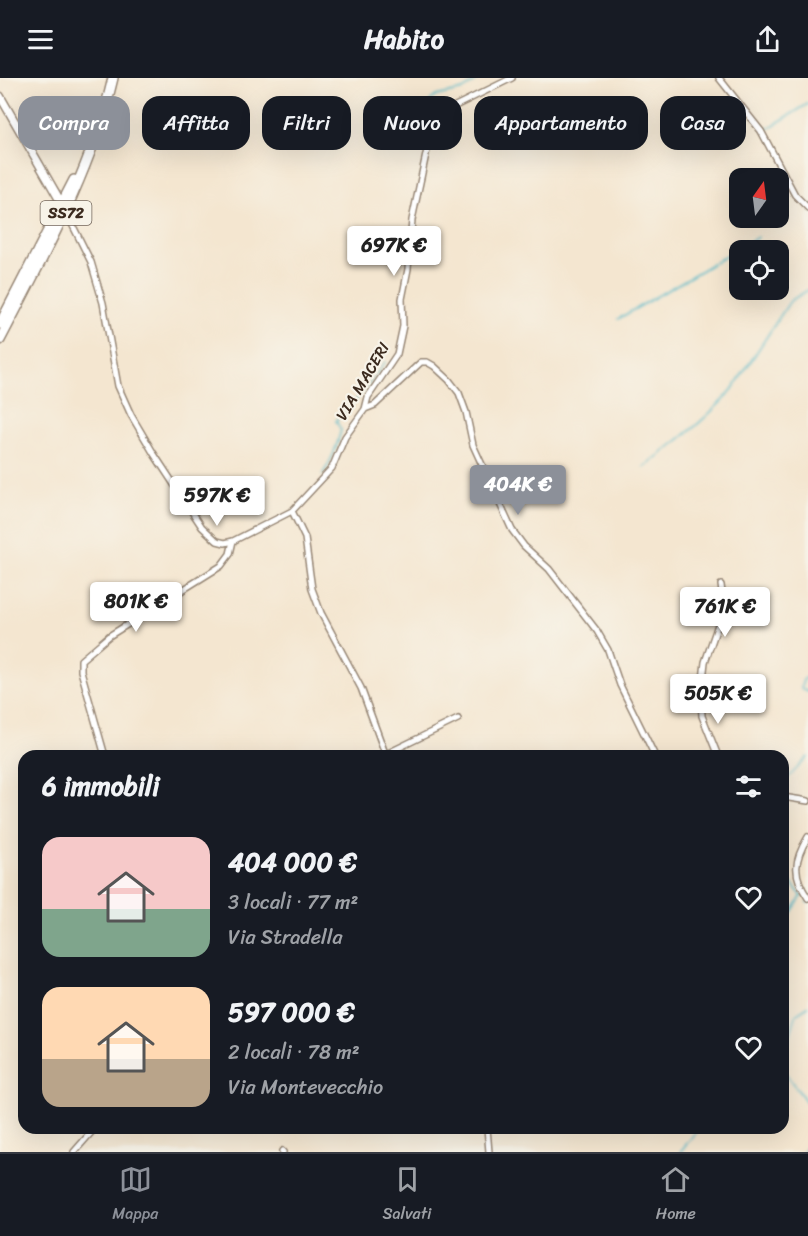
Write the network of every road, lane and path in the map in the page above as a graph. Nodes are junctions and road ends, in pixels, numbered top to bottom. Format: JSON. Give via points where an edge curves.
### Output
{"nodes":[{"id":1,"x":106,"y":78,"type":"edge"},
{"id":2,"x":113,"y":78,"type":"edge"},
{"id":3,"x":512,"y":78,"type":"edge"},
{"id":4,"x":719,"y":78,"type":"edge"},
{"id":5,"x":0,"y":96,"type":"edge"},
{"id":6,"x":64,"y":208,"type":"junction"},
{"id":7,"x":808,"y":208,"type":"edge"},
{"id":8,"x":0,"y":324,"type":"edge"},
{"id":9,"x":0,"y":339,"type":"edge"},
{"id":10,"x":365,"y":410,"type":"junction"},
{"id":11,"x":291,"y":511,"type":"junction"},
{"id":12,"x":232,"y":541,"type":"junction"},
{"id":13,"x":721,"y":585,"type":"dead end"},
{"id":14,"x":458,"y":719,"type":"dead end"},
{"id":15,"x":103,"y":750,"type":"edge"},
{"id":16,"x":384,"y":750,"type":"edge"},
{"id":17,"x":396,"y":750,"type":"edge"},
{"id":18,"x":652,"y":750,"type":"edge"},
{"id":19,"x":716,"y":750,"type":"edge"},
{"id":20,"x":789,"y":798,"type":"edge"},
{"id":21,"x":808,"y":801,"type":"edge"},
{"id":22,"x":808,"y":837,"type":"edge"},
{"id":23,"x":808,"y":898,"type":"edge"},
{"id":24,"x":90,"y":1134,"type":"edge"},
{"id":25,"x":488,"y":1134,"type":"edge"},
{"id":26,"x":74,"y":1152,"type":"edge"},
{"id":27,"x":489,"y":1152,"type":"edge"}],
"edges":[{"from":1,"to":6,"type":"main road","number":"SS72","via":[[100,110]]},
{"from":2,"to":6,"type":"main road","number":"SS72","via":[[81,177]]},
{"from":3,"to":10,"type":"street","name":"VIA MACERI","via":[[458,102],[445,111],[431,130],[412,220],[401,340],[368,396]]},
{"from":4,"to":7,"type":"street","via":[[761,131],[795,195]]},
{"from":5,"to":6,"type":"street"},
{"from":6,"to":8,"type":"main road","number":"SS72"},
{"from":6,"to":9,"type":"main road","number":"SS72"},
{"from":6,"to":12,"type":"street","via":[[91,262],[103,303],[118,386],[131,416],[202,527],[217,541]]},
{"from":10,"to":11,"type":"street","name":"VIA MACERI","via":[[345,437],[332,468]]},
{"from":10,"to":18,"type":"street","via":[[421,362],[434,366],[454,386],[466,412],[472,445],[512,530],[549,568],[597,631]]},
{"from":11,"to":12,"type":"street","name":"VIA MACERI"},
{"from":11,"to":16,"type":"street","via":[[305,538],[312,589],[321,613],[361,688]]},
{"from":12,"to":15,"type":"street","via":[[230,554],[221,566],[109,636],[81,660]]},
{"from":13,"to":19,"type":"street","via":[[724,606],[705,662],[701,698],[702,716]]},
{"from":14,"to":17,"type":"street"},
{"from":20,"to":21,"type":"street"},
{"from":22,"to":23,"type":"street","via":[[798,858],[796,874]]},
{"from":24,"to":26,"type":"street"},
{"from":25,"to":27,"type":"street"}]}
